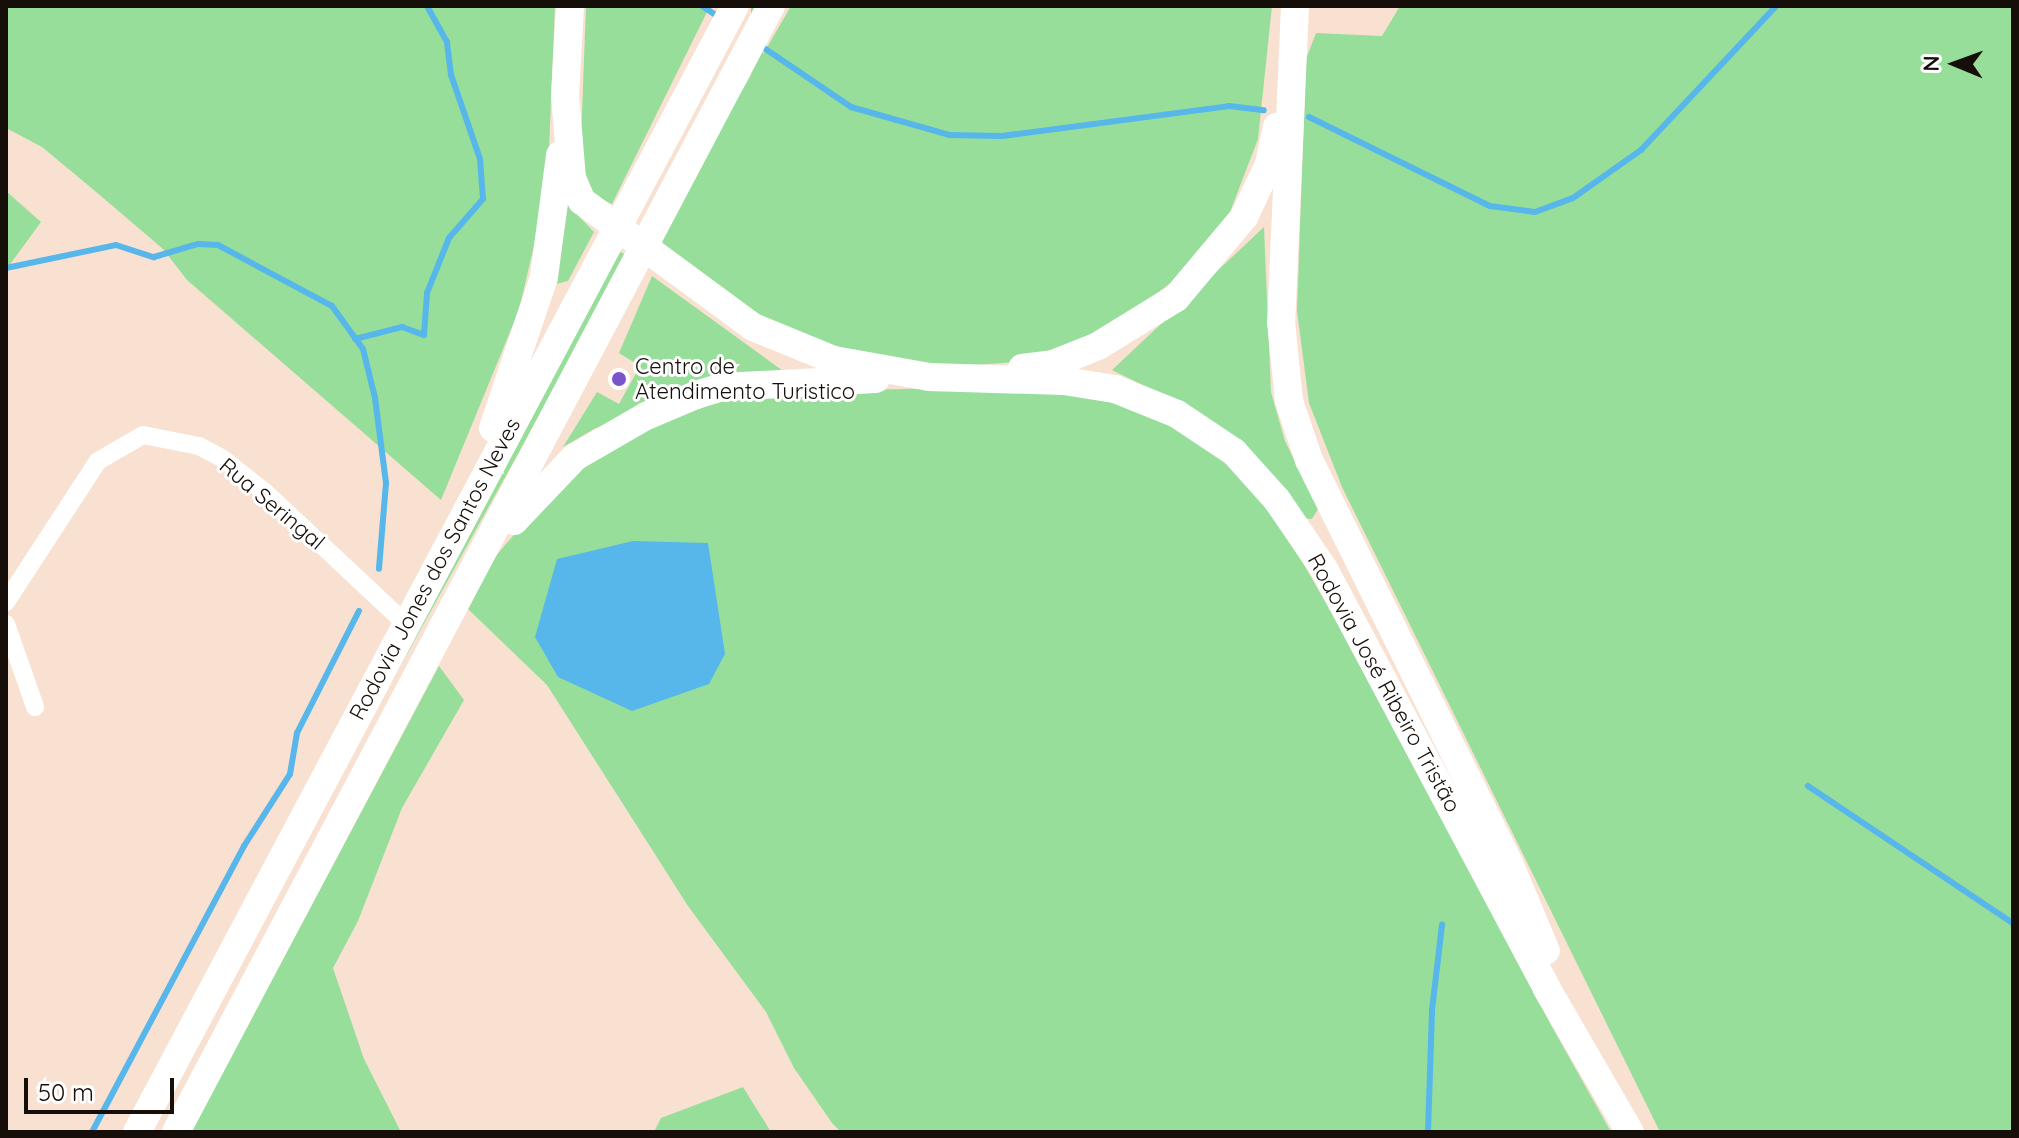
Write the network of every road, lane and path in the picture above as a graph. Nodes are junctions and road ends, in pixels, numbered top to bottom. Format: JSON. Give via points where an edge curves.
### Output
{"nodes":[{"id":1,"x":570,"y":6,"type":"edge"},
{"id":2,"x":735,"y":6,"type":"edge"},
{"id":3,"x":771,"y":6,"type":"edge"},
{"id":4,"x":1295,"y":10,"type":"edge"},
{"id":5,"x":565,"y":95,"type":"junction"},
{"id":6,"x":617,"y":231,"type":"junction"},
{"id":7,"x":642,"y":248,"type":"junction"},
{"id":8,"x":941,"y":377,"type":"junction"},
{"id":9,"x":458,"y":523,"type":"junction"},
{"id":10,"x":483,"y":554,"type":"junction"},
{"id":11,"x":6,"y":602,"type":"edge"},
{"id":12,"x":6,"y":624,"type":"edge"},
{"id":13,"x":406,"y":624,"type":"junction"},
{"id":14,"x":35,"y":707,"type":"dead end"},
{"id":15,"x":1587,"y":1056,"type":"junction"},
{"id":16,"x":137,"y":1132,"type":"edge"},
{"id":17,"x":176,"y":1132,"type":"edge"},
{"id":18,"x":1630,"y":1132,"type":"edge"}],
"edges":[{"from":1,"to":5,"type":"main road","name":"Rodovia José Ribeiro Tristão"},
{"from":2,"to":6,"type":"main road","name":"Rodovia Jones dos Santos Neves"},
{"from":3,"to":7,"type":"main road","name":"Rodovia Jones dos Santos Neves"},
{"from":4,"to":8,"type":"main road","via":[[1269,164],[1244,217],[1194,281],[1143,322],[1053,364]]},
{"from":4,"to":15,"type":"main road","name":"Rodovia José Ribeiro Tristão","via":[[1281,322],[1289,401],[1309,460],[1347,541],[1509,863]]},
{"from":5,"to":6,"type":"main road","name":"Rodovia José Ribeiro Tristão","via":[[572,178],[582,201]]},
{"from":5,"to":9,"type":"main road","via":[[554,226],[544,277]]},
{"from":6,"to":7,"type":"main road","name":"Rodovia José Ribeiro Tristão"},
{"from":6,"to":9,"type":"main road","name":"Rodovia Jones dos Santos Neves"},
{"from":7,"to":8,"type":"main road","name":"Rodovia José Ribeiro Tristão","via":[[753,327],[795,347]]},
{"from":7,"to":10,"type":"main road","name":"Rodovia Jones dos Santos Neves"},
{"from":8,"to":10,"type":"main road","via":[[723,387],[696,395],[646,416],[575,457],[552,475]]},
{"from":8,"to":15,"type":"main road","name":"Rodovia José Ribeiro Tristão","via":[[1115,389],[1177,414],[1234,452],[1277,500],[1324,569]]},
{"from":9,"to":13,"type":"main road","name":"Rodovia Jones dos Santos Neves"},
{"from":10,"to":17,"type":"main road","name":"Rodovia Jones dos Santos Neves"},
{"from":11,"to":13,"type":"street","name":"Rua Seringal","via":[[98,461],[143,435],[199,446],[223,459]]},
{"from":12,"to":14,"type":"street"},
{"from":13,"to":16,"type":"main road","name":"Rodovia Jones dos Santos Neves"},
{"from":15,"to":18,"type":"main road","name":"Rodovia José Ribeiro Tristão"}]}
